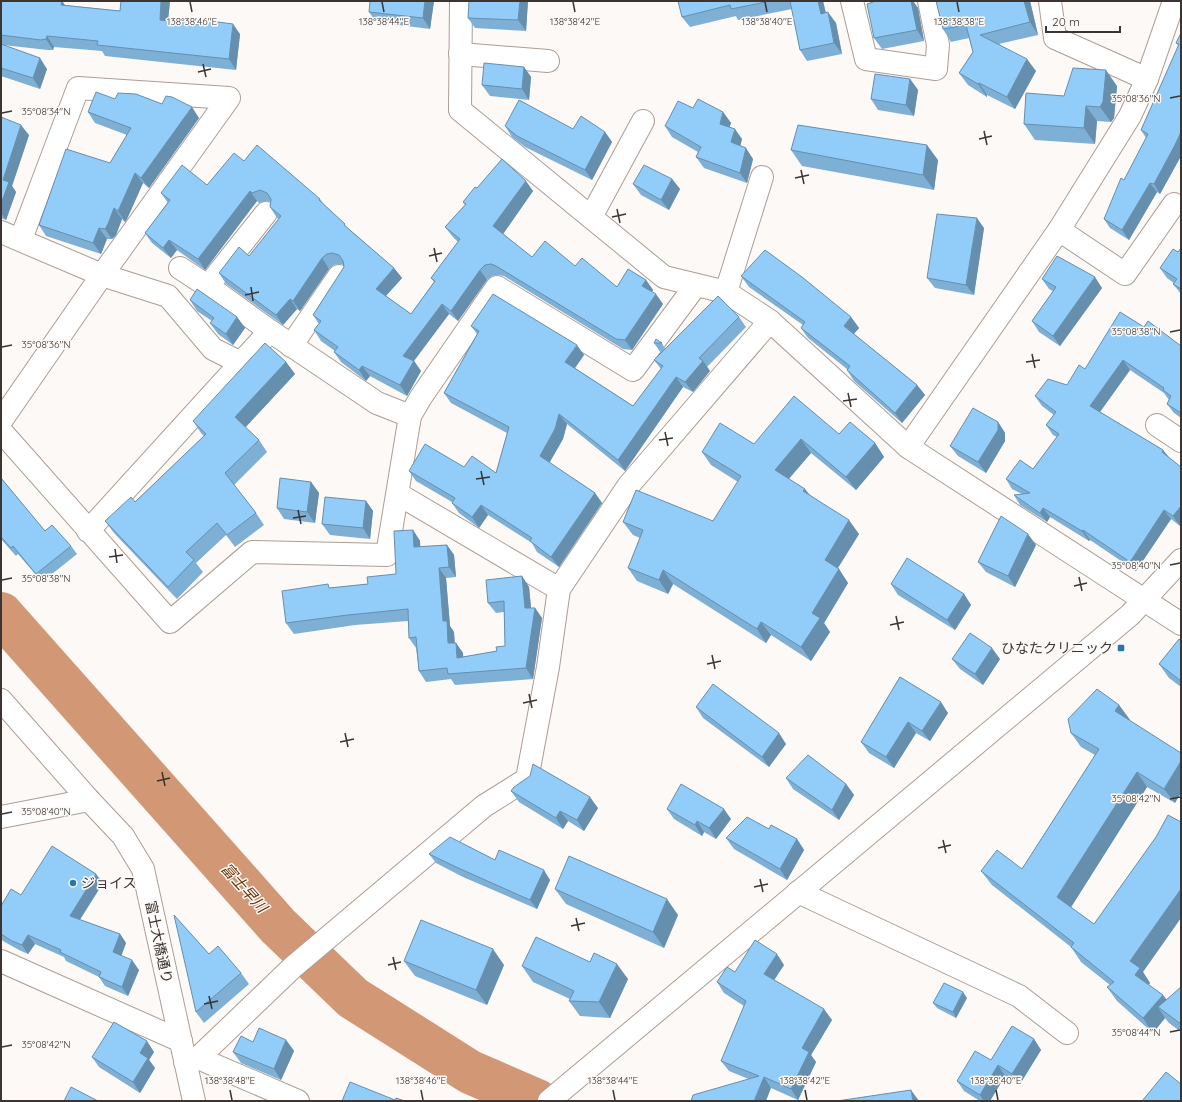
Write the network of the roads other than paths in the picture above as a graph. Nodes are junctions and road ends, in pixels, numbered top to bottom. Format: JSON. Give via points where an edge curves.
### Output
{"nodes":[{"id":1,"x":461,"y":1,"type":"edge"},
{"id":2,"x":852,"y":1,"type":"edge"},
{"id":3,"x":929,"y":1,"type":"edge"},
{"id":4,"x":1050,"y":1,"type":"edge"},
{"id":5,"x":1174,"y":1,"type":"edge"},
{"id":6,"x":460,"y":54,"type":"junction"},
{"id":7,"x":548,"y":61,"type":"dead end"},
{"id":8,"x":1147,"y":79,"type":"junction"},
{"id":9,"x":643,"y":121,"type":"dead end"},
{"id":10,"x":762,"y":177,"type":"dead end"},
{"id":11,"x":1174,"y":204,"type":"dead end"},
{"id":12,"x":266,"y":213,"type":"dead end"},
{"id":13,"x":590,"y":217,"type":"junction"},
{"id":14,"x":1059,"y":230,"type":"junction"},
{"id":15,"x":11,"y":236,"type":"edge"},
{"id":16,"x":180,"y":268,"type":"dead end"},
{"id":17,"x":102,"y":275,"type":"junction"},
{"id":18,"x":339,"y":276,"type":"edge"},
{"id":19,"x":696,"y":285,"type":"junction"},
{"id":20,"x":208,"y":286,"type":"junction"},
{"id":21,"x":726,"y":292,"type":"junction"},
{"id":22,"x":770,"y":321,"type":"junction"},
{"id":23,"x":270,"y":331,"type":"junction"},
{"id":24,"x":291,"y":346,"type":"junction"},
{"id":25,"x":241,"y":363,"type":"junction"},
{"id":26,"x":410,"y":416,"type":"junction"},
{"id":27,"x":1,"y":421,"type":"edge"},
{"id":28,"x":1157,"y":425,"type":"dead end"},
{"id":29,"x":1,"y":431,"type":"edge"},
{"id":30,"x":1181,"y":441,"type":"edge"},
{"id":31,"x":908,"y":447,"type":"junction"},
{"id":32,"x":398,"y":494,"type":"junction"},
{"id":33,"x":88,"y":531,"type":"junction"},
{"id":34,"x":1181,"y":560,"type":"edge"},
{"id":35,"x":559,"y":589,"type":"junction"},
{"id":36,"x":1145,"y":600,"type":"junction"},
{"id":37,"x":1181,"y":624,"type":"edge"},
{"id":38,"x":1,"y":700,"type":"edge"},
{"id":39,"x":89,"y":800,"type":"junction"},
{"id":40,"x":1,"y":817,"type":"edge"},
{"id":41,"x":798,"y":892,"type":"junction"},
{"id":42,"x":1,"y":961,"type":"edge"},
{"id":43,"x":1067,"y":1033,"type":"dead end"},
{"id":44,"x":181,"y":1041,"type":"junction"},
{"id":45,"x":191,"y":1060,"type":"junction"},
{"id":46,"x":194,"y":1101,"type":"edge"},
{"id":47,"x":298,"y":1101,"type":"edge"},
{"id":48,"x":549,"y":1101,"type":"edge"}],
"edges":[{"from":1,"to":6,"type":"street"},
{"from":2,"to":3,"type":"street","via":[[866,59],[936,69],[938,45]]},
{"from":4,"to":8,"type":"street","via":[[1055,38]]},
{"from":5,"to":8,"type":"street"},
{"from":6,"to":7,"type":"street"},
{"from":6,"to":13,"type":"street","via":[[460,110]]},
{"from":8,"to":14,"type":"street","via":[[1130,116]]},
{"from":9,"to":13,"type":"street"},
{"from":10,"to":21,"type":"street"},
{"from":11,"to":14,"type":"street","via":[[1125,274]]},
{"from":12,"to":20,"type":"street"},
{"from":13,"to":19,"type":"street","via":[[664,277]]},
{"from":14,"to":31,"type":"street"},
{"from":15,"to":17,"type":"street"},
{"from":15,"to":17,"type":"street","via":[[78,88],[230,98]]},
{"from":16,"to":20,"type":"street"},
{"from":17,"to":25,"type":"street","via":[[168,296],[213,349]]},
{"from":17,"to":27,"type":"street"},
{"from":18,"to":24,"type":"street"},
{"from":19,"to":21,"type":"street"},
{"from":19,"to":26,"type":"street","via":[[633,370],[497,287]]},
{"from":20,"to":23,"type":"street"},
{"from":21,"to":22,"type":"street"},
{"from":22,"to":31,"type":"street"},
{"from":22,"to":35,"type":"street","via":[[629,485]]},
{"from":23,"to":24,"type":"street"},
{"from":23,"to":25,"type":"street"},
{"from":24,"to":26,"type":"street","via":[[377,403]]},
{"from":25,"to":33,"type":"street"},
{"from":26,"to":32,"type":"street"},
{"from":28,"to":30,"type":"street"},
{"from":29,"to":33,"type":"street"},
{"from":31,"to":36,"type":"street"},
{"from":32,"to":33,"type":"street","via":[[386,555],[252,552],[170,622]]},
{"from":32,"to":35,"type":"street"},
{"from":34,"to":36,"type":"street"},
{"from":35,"to":45,"type":"street","via":[[548,667],[527,779],[484,806],[293,967]]},
{"from":36,"to":37,"type":"street"},
{"from":36,"to":41,"type":"street"},
{"from":38,"to":39,"type":"street","name":"富士大橋通り"},
{"from":39,"to":40,"type":"street"},
{"from":39,"to":44,"type":"street","name":"富士大橋通り","via":[[123,836],[143,869]]},
{"from":41,"to":43,"type":"street","via":[[1019,996]]},
{"from":41,"to":48,"type":"street"},
{"from":42,"to":44,"type":"street"},
{"from":44,"to":45,"type":"street","name":"富士大橋通り"},
{"from":45,"to":46,"type":"street","name":"富士大橋通り"},
{"from":45,"to":47,"type":"street"}]}
